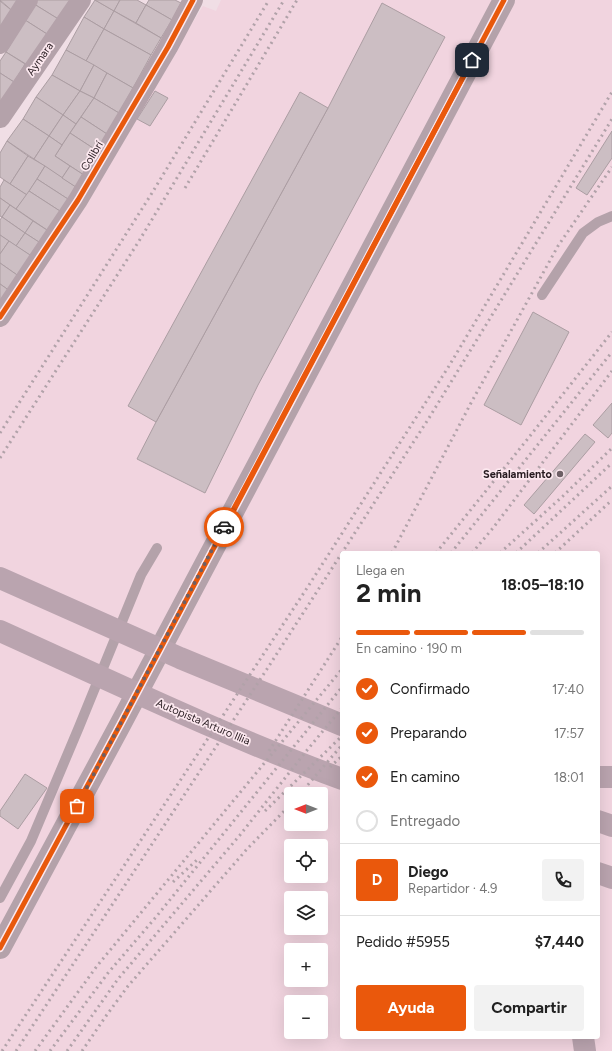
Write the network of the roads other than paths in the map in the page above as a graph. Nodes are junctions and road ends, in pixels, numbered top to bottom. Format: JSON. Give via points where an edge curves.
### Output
{"nodes":[{"id":1,"x":28,"y":0,"type":"edge"},
{"id":2,"x":81,"y":0,"type":"edge"},
{"id":3,"x":193,"y":0,"type":"edge"},
{"id":4,"x":504,"y":0,"type":"edge"},
{"id":5,"x":0,"y":44,"type":"edge"},
{"id":6,"x":0,"y":118,"type":"edge"},
{"id":7,"x":612,"y":216,"type":"edge"},
{"id":8,"x":542,"y":295,"type":"dead end"},
{"id":9,"x":0,"y":317,"type":"edge"},
{"id":10,"x":157,"y":548,"type":"dead end"},
{"id":11,"x":0,"y":578,"type":"edge"},
{"id":12,"x":0,"y":630,"type":"edge"},
{"id":13,"x":336,"y":722,"type":"edge"},
{"id":14,"x":306,"y":766,"type":"junction"},
{"id":15,"x":600,"y":777,"type":"edge"},
{"id":16,"x":612,"y":777,"type":"edge"},
{"id":17,"x":340,"y":778,"type":"edge"},
{"id":18,"x":340,"y":787,"type":"edge"},
{"id":19,"x":600,"y":822,"type":"edge"},
{"id":20,"x":612,"y":826,"type":"edge"},
{"id":21,"x":600,"y":874,"type":"edge"},
{"id":22,"x":612,"y":878,"type":"edge"},
{"id":23,"x":0,"y":898,"type":"edge"},
{"id":24,"x":0,"y":948,"type":"edge"},
{"id":25,"x":583,"y":1039,"type":"edge"},
{"id":26,"x":585,"y":1051,"type":"edge"}],
"edges":[{"from":1,"to":5,"type":"street"},
{"from":2,"to":6,"type":"street","name":"Aymara"},
{"from":3,"to":9,"type":"street","name":"Colibrí","via":[[78,200]]},
{"from":4,"to":24,"type":"street"},
{"from":7,"to":8,"type":"lane","via":[[583,233]]},
{"from":10,"to":23,"type":"lane","via":[[141,575],[31,841]]},
{"from":11,"to":13,"type":"highway","via":[[180,658]]},
{"from":12,"to":14,"type":"highway","name":"Autopista Arturo Illia","via":[[168,708]]},
{"from":14,"to":17,"type":"highway","name":"Autopista Arturo Illia"},
{"from":14,"to":18,"type":"highway"},
{"from":15,"to":16,"type":"highway"},
{"from":19,"to":20,"type":"highway"},
{"from":21,"to":22,"type":"highway"},
{"from":25,"to":26,"type":"highway"}]}
